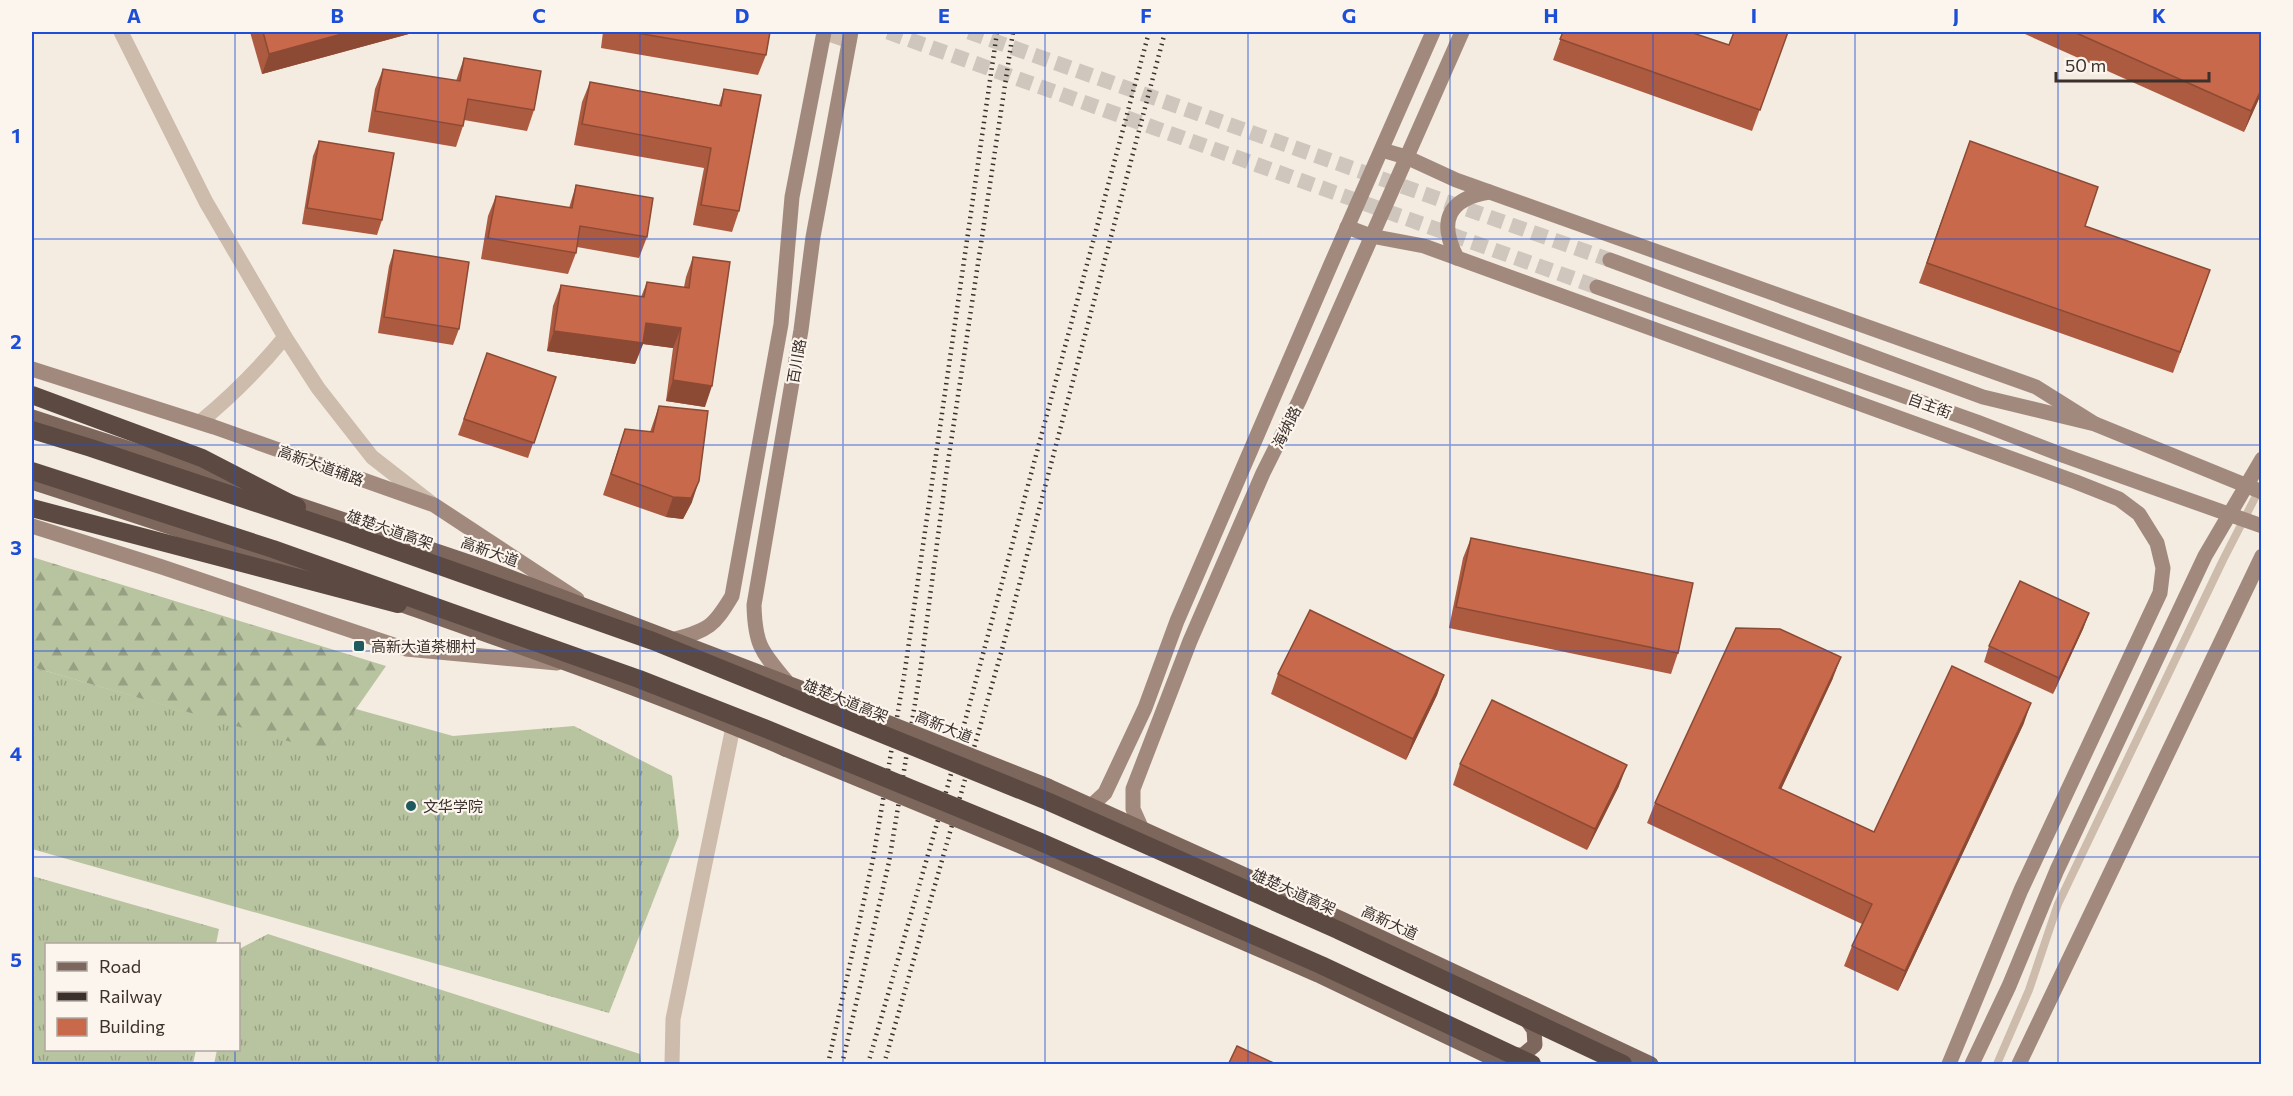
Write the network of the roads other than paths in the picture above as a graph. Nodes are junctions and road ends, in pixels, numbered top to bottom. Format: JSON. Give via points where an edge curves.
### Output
{"nodes":[{"id":1,"x":121,"y":32,"type":"edge"},
{"id":2,"x":824,"y":32,"type":"edge"},
{"id":3,"x":1433,"y":32,"type":"edge"},
{"id":4,"x":1462,"y":32,"type":"edge"},
{"id":5,"x":850,"y":36,"type":"edge"},
{"id":6,"x":1382,"y":150,"type":"junction"},
{"id":7,"x":1406,"y":158,"type":"junction"},
{"id":8,"x":1489,"y":192,"type":"junction"},
{"id":9,"x":1347,"y":227,"type":"junction"},
{"id":10,"x":1371,"y":236,"type":"junction"},
{"id":11,"x":1457,"y":258,"type":"junction"},
{"id":12,"x":1610,"y":260,"type":"tunnel mouth"},
{"id":13,"x":1597,"y":287,"type":"tunnel mouth"},
{"id":14,"x":285,"y":337,"type":"junction"},
{"id":15,"x":32,"y":369,"type":"edge"},
{"id":16,"x":32,"y":395,"type":"edge"},
{"id":17,"x":32,"y":417,"type":"edge"},
{"id":18,"x":200,"y":422,"type":"junction"},
{"id":19,"x":1977,"y":422,"type":"junction"},
{"id":20,"x":2095,"y":424,"type":"junction"},
{"id":21,"x":32,"y":430,"type":"edge"},
{"id":22,"x":2262,"y":459,"type":"edge"},
{"id":23,"x":32,"y":471,"type":"edge"},
{"id":24,"x":32,"y":482,"type":"edge"},
{"id":25,"x":2076,"y":482,"type":"junction"},
{"id":26,"x":2257,"y":488,"type":"edge"},
{"id":27,"x":434,"y":505,"type":"junction"},
{"id":28,"x":32,"y":508,"type":"edge"},
{"id":29,"x":2236,"y":518,"type":"junction"},
{"id":30,"x":32,"y":526,"type":"edge"},
{"id":31,"x":2262,"y":526,"type":"edge"},
{"id":32,"x":349,"y":534,"type":"junction"},
{"id":33,"x":2262,"y":556,"type":"edge"},
{"id":34,"x":589,"y":607,"type":"junction"},
{"id":35,"x":520,"y":636,"type":"junction"},
{"id":36,"x":675,"y":639,"type":"junction"},
{"id":37,"x":565,"y":663,"type":"junction"},
{"id":38,"x":787,"y":682,"type":"junction"},
{"id":39,"x":733,"y":727,"type":"junction"},
{"id":40,"x":1091,"y":806,"type":"junction"},
{"id":41,"x":1141,"y":827,"type":"junction"},
{"id":42,"x":1513,"y":1000,"type":"junction"},
{"id":43,"x":1490,"y":1056,"type":"junction"},
{"id":44,"x":672,"y":1065,"type":"edge"},
{"id":45,"x":1504,"y":1065,"type":"edge"},
{"id":46,"x":1532,"y":1065,"type":"edge"},
{"id":47,"x":1623,"y":1065,"type":"edge"},
{"id":48,"x":1651,"y":1065,"type":"edge"},
{"id":49,"x":1949,"y":1065,"type":"edge"},
{"id":50,"x":1972,"y":1065,"type":"edge"},
{"id":51,"x":1997,"y":1065,"type":"edge"},
{"id":52,"x":2019,"y":1065,"type":"edge"}],
"edges":[{"from":1,"to":14,"type":"street","via":[[206,202]]},
{"from":2,"to":5,"type":"street"},
{"from":2,"to":36,"type":"main road","name":"百川路","via":[[792,197],[781,324],[732,596],[718,620],[701,632]]},
{"from":3,"to":6,"type":"main road","name":"海纳路"},
{"from":4,"to":7,"type":"main road","name":"海纳路"},
{"from":5,"to":38,"type":"main road","name":"百川路","via":[[813,237],[754,605],[754,629],[762,652]]},
{"from":6,"to":7,"type":"main road"},
{"from":6,"to":9,"type":"main road","name":"海纳路"},
{"from":7,"to":8,"type":"main road"},
{"from":7,"to":10,"type":"main road","name":"海纳路"},
{"from":8,"to":11,"type":"main road","via":[[1459,201],[1451,213],[1449,241]]},
{"from":8,"to":20,"type":"main road","via":[[2036,387]]},
{"from":9,"to":10,"type":"main road"},
{"from":9,"to":40,"type":"main road","name":"海纳路","via":[[1177,621],[1145,708],[1105,793]]},
{"from":10,"to":11,"type":"main road","via":[[1424,246]]},
{"from":10,"to":41,"type":"main road","name":"海纳路","via":[[1186,651],[1133,789],[1133,809]]},
{"from":11,"to":25,"type":"main road"},
{"from":12,"to":20,"type":"main road","name":"自主街","via":[[1983,397]]},
{"from":13,"to":19,"type":"main road","name":"自主街"},
{"from":14,"to":18,"type":"street","via":[[237,392]]},
{"from":14,"to":27,"type":"street","via":[[318,388],[372,457]]},
{"from":15,"to":18,"type":"main road","name":"高新大道辅路"},
{"from":16,"to":32,"type":"highway","bridge":true,"via":[[202,458]]},
{"from":17,"to":34,"type":"main road","name":"高新大道","via":[[352,522]]},
{"from":18,"to":27,"type":"main road","name":"高新大道辅路"},
{"from":19,"to":25,"type":"main road"},
{"from":19,"to":29,"type":"main road","name":"自主街"},
{"from":20,"to":26,"type":"main road","name":"自主街"},
{"from":21,"to":32,"type":"highway","name":"雄楚大道高架","bridge":true},
{"from":22,"to":26,"type":"main road"},
{"from":23,"to":35,"type":"highway","bridge":true,"via":[[273,549]]},
{"from":24,"to":37,"type":"main road","via":[[274,560]]},
{"from":25,"to":49,"type":"main road","via":[[2119,499],[2139,514],[2157,543],[2163,568],[2160,593],[2021,890]]},
{"from":26,"to":29,"type":"main road"},
{"from":27,"to":34,"type":"main road","name":"高新大道辅路"},
{"from":28,"to":35,"type":"highway","bridge":true},
{"from":29,"to":31,"type":"main road","name":"自主街"},
{"from":29,"to":50,"type":"main road","via":[[2205,556],[2062,859]]},
{"from":29,"to":51,"type":"lane","via":[[2058,904],[2029,990]]},
{"from":30,"to":37,"type":"main road","via":[[406,649]]},
{"from":32,"to":47,"type":"highway","name":"雄楚大道高架","bridge":true,"via":[[653,641],[1047,801],[1338,930]]},
{"from":33,"to":52,"type":"main road"},
{"from":34,"to":36,"type":"main road","name":"高新大道"},
{"from":35,"to":46,"type":"highway","bridge":true,"via":[[744,720],[1036,840],[1321,965]]},
{"from":36,"to":38,"type":"main road","name":"高新大道"},
{"from":37,"to":39,"type":"main road"},
{"from":38,"to":40,"type":"main road","name":"高新大道","bridge":true},
{"from":39,"to":43,"type":"main road","bridge":true,"via":[[1318,975]]},
{"from":39,"to":44,"type":"street","via":[[673,1018]]},
{"from":40,"to":41,"type":"main road","name":"高新大道"},
{"from":41,"to":42,"type":"main road","name":"高新大道"},
{"from":42,"to":43,"type":"main road","via":[[1534,1030],[1535,1045],[1523,1055]]},
{"from":42,"to":48,"type":"main road","name":"高新大道"},
{"from":43,"to":45,"type":"main road"}]}
